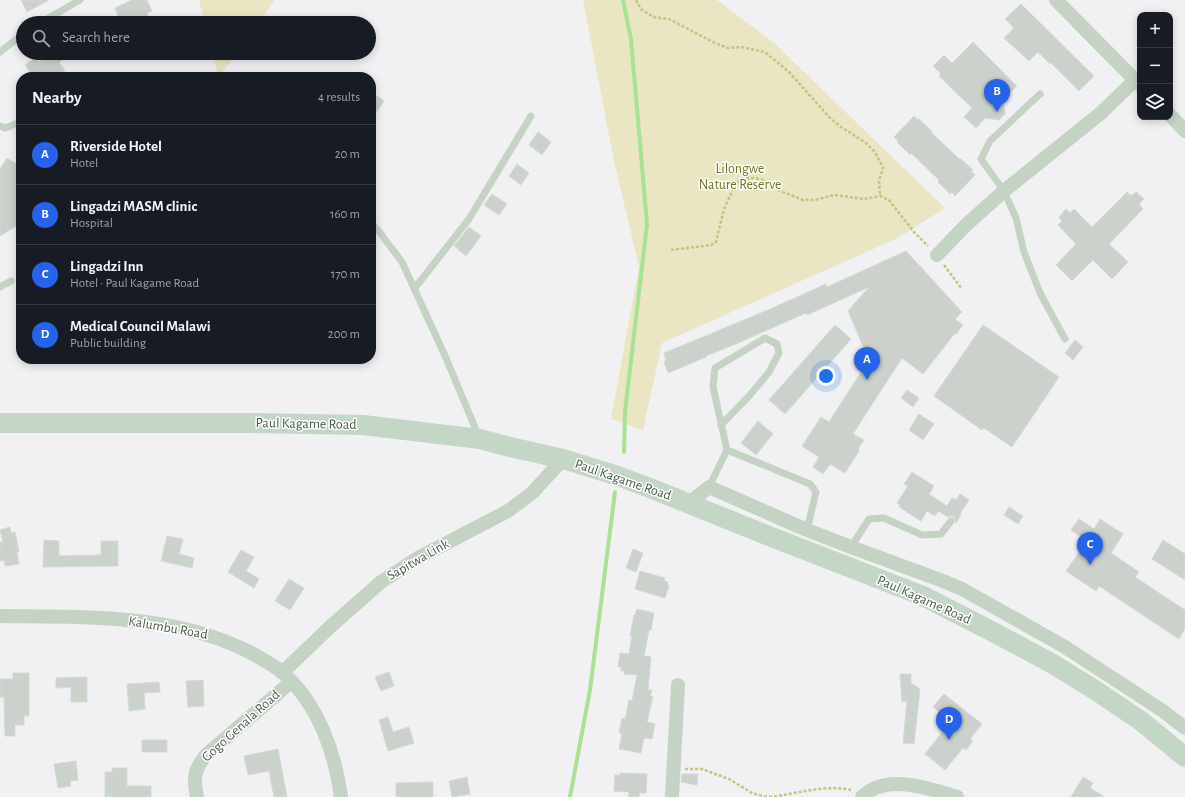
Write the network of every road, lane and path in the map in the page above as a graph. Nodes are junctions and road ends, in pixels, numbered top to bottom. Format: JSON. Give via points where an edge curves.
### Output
{"nodes":[{"id":1,"x":80,"y":0,"type":"edge"},
{"id":2,"x":636,"y":0,"type":"edge"},
{"id":3,"x":1056,"y":0,"type":"edge"},
{"id":4,"x":52,"y":16,"type":"edge"},
{"id":5,"x":16,"y":39,"type":"edge"},
{"id":6,"x":0,"y":52,"type":"edge"},
{"id":7,"x":1137,"y":83,"type":"edge"},
{"id":8,"x":1040,"y":94,"type":"dead end"},
{"id":9,"x":530,"y":116,"type":"dead end"},
{"id":10,"x":1173,"y":118,"type":"edge"},
{"id":11,"x":16,"y":124,"type":"edge"},
{"id":12,"x":0,"y":126,"type":"edge"},
{"id":13,"x":1185,"y":131,"type":"edge"},
{"id":14,"x":1004,"y":191,"type":"junction"},
{"id":15,"x":880,"y":196,"type":"junction"},
{"id":16,"x":376,"y":228,"type":"edge"},
{"id":17,"x":671,"y":250,"type":"dead end"},
{"id":18,"x":937,"y":255,"type":"junction"},
{"id":19,"x":11,"y":281,"type":"dead end"},
{"id":20,"x":0,"y":288,"type":"edge"},
{"id":21,"x":414,"y":289,"type":"junction"},
{"id":22,"x":962,"y":289,"type":"dead end"},
{"id":23,"x":1064,"y":339,"type":"dead end"},
{"id":24,"x":0,"y":423,"type":"edge"},
{"id":25,"x":721,"y":425,"type":"junction"},
{"id":26,"x":480,"y":439,"type":"junction"},
{"id":27,"x":727,"y":450,"type":"junction"},
{"id":28,"x":563,"y":459,"type":"junction"},
{"id":29,"x":709,"y":487,"type":"junction"},
{"id":30,"x":689,"y":503,"type":"junction"},
{"id":31,"x":951,"y":521,"type":"dead end"},
{"id":32,"x":807,"y":530,"type":"junction"},
{"id":33,"x":851,"y":547,"type":"junction"},
{"id":34,"x":0,"y":616,"type":"edge"},
{"id":35,"x":287,"y":677,"type":"junction"},
{"id":36,"x":678,"y":685,"type":"dead end"},
{"id":37,"x":1185,"y":728,"type":"edge"},
{"id":38,"x":1185,"y":757,"type":"edge"},
{"id":39,"x":673,"y":767,"type":"junction"},
{"id":40,"x":864,"y":795,"type":"edge"},
{"id":41,"x":197,"y":797,"type":"edge"},
{"id":42,"x":341,"y":797,"type":"edge"},
{"id":43,"x":672,"y":797,"type":"edge"},
{"id":44,"x":768,"y":797,"type":"edge"},
{"id":45,"x":957,"y":797,"type":"edge"}],
"edges":[{"from":1,"to":4,"type":"lane"},
{"from":2,"to":15,"type":"path","via":[[641,9],[653,17],[669,19],[728,48],[741,47],[765,52],[774,59],[830,118],[875,152],[883,168],[879,181]]},
{"from":3,"to":7,"type":"street"},
{"from":5,"to":6,"type":"lane"},
{"from":7,"to":14,"type":"street"},
{"from":8,"to":14,"type":"lane","via":[[990,141],[981,158]]},
{"from":9,"to":21,"type":"lane","via":[[469,219]]},
{"from":10,"to":13,"type":"street"},
{"from":11,"to":12,"type":"lane","via":[[5,128]]},
{"from":14,"to":18,"type":"street"},
{"from":14,"to":23,"type":"lane","via":[[1016,218],[1024,252],[1040,293]]},
{"from":15,"to":17,"type":"path","via":[[864,198],[834,195],[803,200],[778,190],[766,181],[745,178],[736,184],[724,210],[716,242]]},
{"from":15,"to":18,"type":"path","via":[[889,200],[914,232]]},
{"from":16,"to":21,"type":"lane","via":[[402,262]]},
{"from":18,"to":22,"type":"path"},
{"from":19,"to":20,"type":"lane"},
{"from":21,"to":26,"type":"lane"},
{"from":24,"to":26,"type":"street","name":"Paul Kagame Road","via":[[362,425]]},
{"from":25,"to":25,"type":"lane","via":[[713,387],[715,368],[765,338],[777,344],[779,353],[769,372]]},
{"from":25,"to":27,"type":"lane"},
{"from":26,"to":28,"type":"street","name":"Paul Kagame Road"},
{"from":27,"to":29,"type":"lane"},
{"from":27,"to":32,"type":"lane","via":[[810,484],[816,492]]},
{"from":28,"to":30,"type":"street","name":"Paul Kagame Road","via":[[615,475]]},
{"from":28,"to":35,"type":"street","name":"Sapitwa Link","via":[[532,493],[508,511],[416,559],[381,582],[331,626]]},
{"from":29,"to":30,"type":"street"},
{"from":29,"to":32,"type":"street"},
{"from":30,"to":38,"type":"street","name":"Paul Kagame Road","via":[[923,596],[1053,664],[1141,721]]},
{"from":31,"to":33,"type":"lane","via":[[941,534],[922,535],[884,518],[869,519]]},
{"from":32,"to":33,"type":"street"},
{"from":33,"to":37,"type":"street","via":[[962,589],[1065,647]]},
{"from":34,"to":35,"type":"street","name":"Kalumbu Road","via":[[104,619],[188,629],[233,644]]},
{"from":35,"to":41,"type":"street","name":"Gogo Genala Road","via":[[198,764],[194,786]]},
{"from":35,"to":42,"type":"street","name":"Kalumbu Road","via":[[314,714],[329,745]]},
{"from":36,"to":39,"type":"street"},
{"from":39,"to":43,"type":"street"},
{"from":39,"to":44,"type":"path","via":[[702,769],[752,793]]},
{"from":40,"to":44,"type":"path","via":[[844,788],[822,788]]},
{"from":40,"to":45,"type":"street","via":[[884,785],[899,785],[928,788]]}]}
